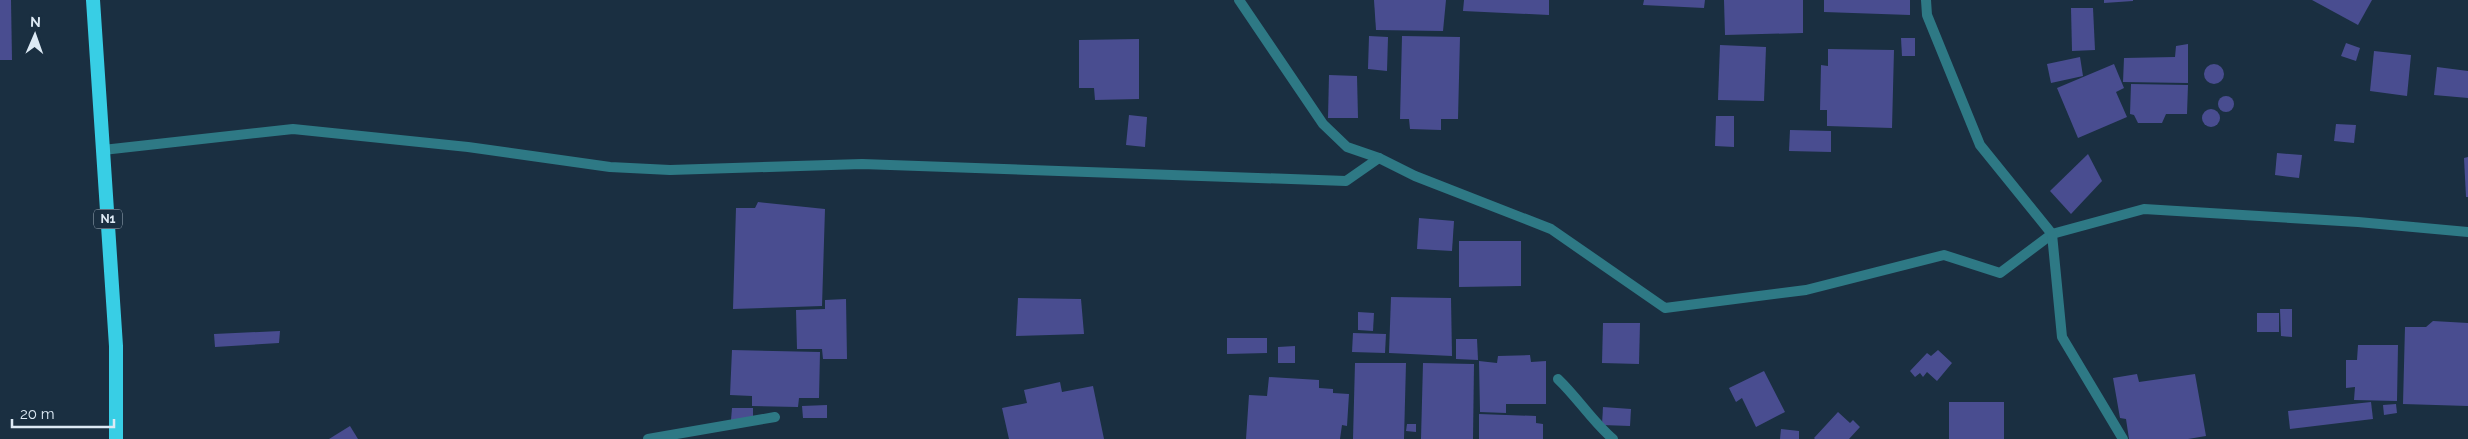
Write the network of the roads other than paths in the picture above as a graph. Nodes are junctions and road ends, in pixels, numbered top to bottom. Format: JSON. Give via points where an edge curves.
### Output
{"nodes":[{"id":1,"x":93,"y":0,"type":"edge"},
{"id":2,"x":1240,"y":0,"type":"edge"},
{"id":3,"x":1926,"y":0,"type":"edge"},
{"id":4,"x":103,"y":150,"type":"junction"},
{"id":5,"x":1379,"y":158,"type":"junction"},
{"id":6,"x":2468,"y":232,"type":"edge"},
{"id":7,"x":2052,"y":234,"type":"junction"},
{"id":8,"x":1558,"y":379,"type":"dead end"},
{"id":9,"x":775,"y":417,"type":"dead end"},
{"id":10,"x":116,"y":439,"type":"edge"},
{"id":11,"x":648,"y":439,"type":"edge"},
{"id":12,"x":1613,"y":439,"type":"edge"},
{"id":13,"x":2123,"y":439,"type":"edge"}],
"edges":[{"from":1,"to":4,"type":"highway","number":"N1"},
{"from":2,"to":5,"type":"street","via":[[1323,124],[1347,147]]},
{"from":3,"to":7,"type":"street","via":[[1927,15],[1980,145]]},
{"from":4,"to":5,"type":"street","via":[[293,129],[468,147],[610,168],[670,170],[862,164],[1346,181]]},
{"from":4,"to":10,"type":"highway","number":"N1","via":[[116,346]]},
{"from":5,"to":7,"type":"street","via":[[1415,176],[1551,229],[1665,308],[1806,290],[1944,255],[2000,273]]},
{"from":6,"to":7,"type":"street","via":[[2144,209]]},
{"from":7,"to":13,"type":"street","via":[[2062,337]]},
{"from":8,"to":12,"type":"street","via":[[1580,401],[1595,424]]},
{"from":9,"to":11,"type":"street"}]}
